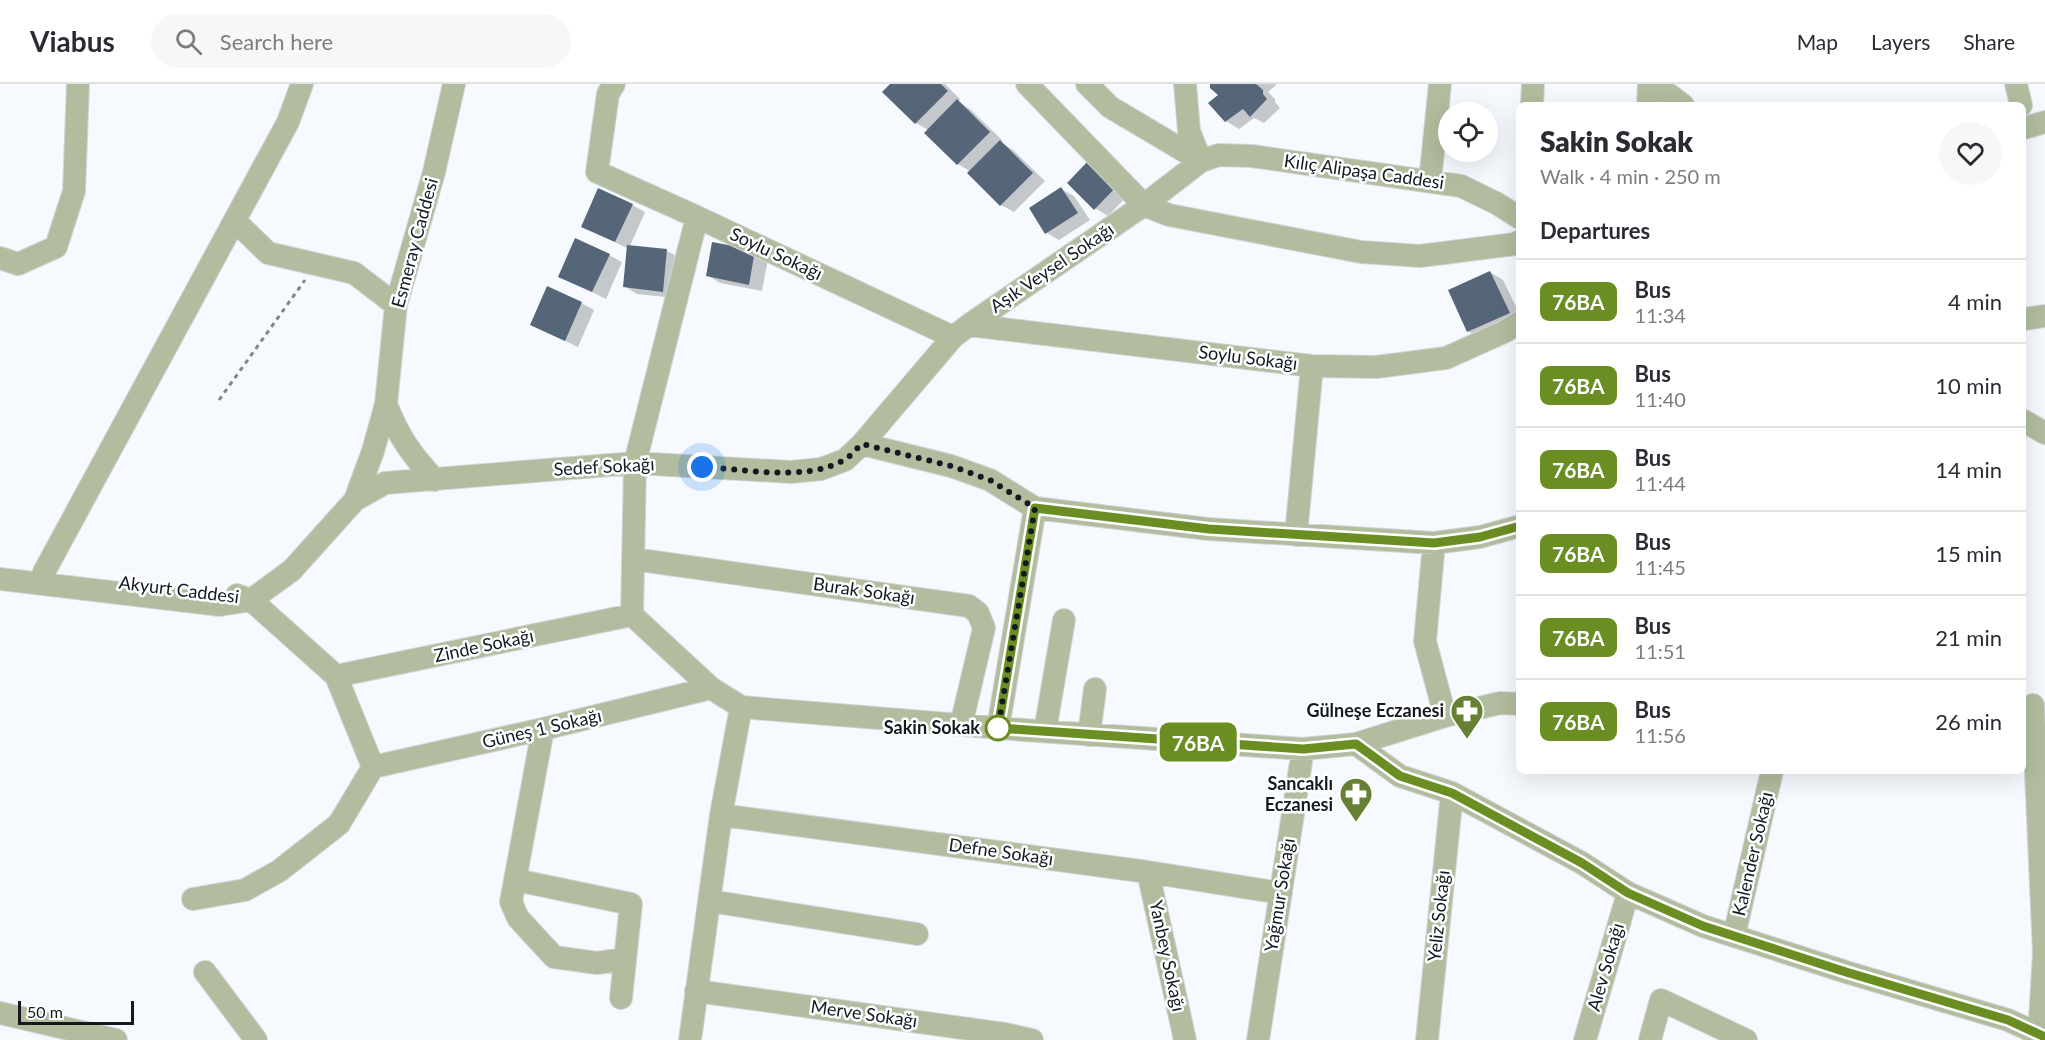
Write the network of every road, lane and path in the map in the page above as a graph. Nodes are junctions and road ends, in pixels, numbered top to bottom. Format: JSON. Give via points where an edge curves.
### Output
{"nodes":[{"id":1,"x":78,"y":84,"type":"edge"},
{"id":2,"x":302,"y":84,"type":"edge"},
{"id":3,"x":454,"y":84,"type":"edge"},
{"id":4,"x":614,"y":84,"type":"edge"},
{"id":5,"x":1027,"y":84,"type":"edge"},
{"id":6,"x":1087,"y":84,"type":"edge"},
{"id":7,"x":1185,"y":84,"type":"edge"},
{"id":8,"x":1440,"y":84,"type":"edge"},
{"id":9,"x":1533,"y":84,"type":"edge"},
{"id":10,"x":1649,"y":84,"type":"edge"},
{"id":11,"x":1655,"y":84,"type":"edge"},
{"id":12,"x":2016,"y":84,"type":"edge"},
{"id":13,"x":1532,"y":102,"type":"edge"},
{"id":14,"x":1648,"y":102,"type":"edge"},
{"id":15,"x":1679,"y":102,"type":"edge"},
{"id":16,"x":2022,"y":102,"type":"edge"},
{"id":17,"x":1201,"y":161,"type":"junction"},
{"id":18,"x":1430,"y":181,"type":"junction"},
{"id":19,"x":1144,"y":205,"type":"junction"},
{"id":20,"x":1516,"y":216,"type":"edge"},
{"id":21,"x":697,"y":217,"type":"junction"},
{"id":22,"x":235,"y":221,"type":"junction"},
{"id":23,"x":1516,"y":243,"type":"edge"},
{"id":24,"x":0,"y":258,"type":"edge"},
{"id":25,"x":316,"y":265,"type":"junction"},
{"id":26,"x":396,"y":305,"type":"junction"},
{"id":27,"x":2045,"y":316,"type":"edge"},
{"id":28,"x":2026,"y":319,"type":"edge"},
{"id":29,"x":1516,"y":325,"type":"edge"},
{"id":30,"x":961,"y":331,"type":"junction"},
{"id":31,"x":1312,"y":366,"type":"junction"},
{"id":32,"x":219,"y":400,"type":"dead end"},
{"id":33,"x":386,"y":404,"type":"junction"},
{"id":34,"x":2026,"y":422,"type":"edge"},
{"id":35,"x":2045,"y":433,"type":"edge"},
{"id":36,"x":2026,"y":440,"type":"edge"},
{"id":37,"x":862,"y":444,"type":"junction"},
{"id":38,"x":2045,"y":445,"type":"edge"},
{"id":39,"x":635,"y":463,"type":"junction"},
{"id":40,"x":435,"y":480,"type":"junction"},
{"id":41,"x":355,"y":500,"type":"junction"},
{"id":42,"x":1035,"y":508,"type":"junction"},
{"id":43,"x":1516,"y":527,"type":"edge"},
{"id":44,"x":1296,"y":536,"type":"junction"},
{"id":45,"x":1434,"y":543,"type":"junction"},
{"id":46,"x":633,"y":559,"type":"junction"},
{"id":47,"x":0,"y":567,"type":"edge"},
{"id":48,"x":43,"y":578,"type":"junction"},
{"id":49,"x":0,"y":579,"type":"edge"},
{"id":50,"x":251,"y":600,"type":"junction"},
{"id":51,"x":632,"y":615,"type":"junction"},
{"id":52,"x":1064,"y":620,"type":"dead end"},
{"id":53,"x":336,"y":676,"type":"junction"},
{"id":54,"x":711,"y":688,"type":"junction"},
{"id":55,"x":1095,"y":689,"type":"dead end"},
{"id":56,"x":1516,"y":704,"type":"edge"},
{"id":57,"x":2034,"y":706,"type":"edge"},
{"id":58,"x":741,"y":707,"type":"junction"},
{"id":59,"x":1445,"y":716,"type":"junction"},
{"id":60,"x":961,"y":725,"type":"junction"},
{"id":61,"x":998,"y":728,"type":"junction"},
{"id":62,"x":543,"y":729,"type":"junction"},
{"id":63,"x":1045,"y":731,"type":"junction"},
{"id":64,"x":1089,"y":735,"type":"junction"},
{"id":65,"x":1356,"y":744,"type":"junction"},
{"id":66,"x":1303,"y":749,"type":"junction"},
{"id":67,"x":373,"y":767,"type":"junction"},
{"id":68,"x":1771,"y":774,"type":"edge"},
{"id":69,"x":1452,"y":793,"type":"junction"},
{"id":70,"x":721,"y":815,"type":"junction"},
{"id":71,"x":1148,"y":872,"type":"junction"},
{"id":72,"x":516,"y":880,"type":"junction"},
{"id":73,"x":1281,"y":893,"type":"junction"},
{"id":74,"x":1628,"y":893,"type":"junction"},
{"id":75,"x":193,"y":899,"type":"dead end"},
{"id":76,"x":710,"y":901,"type":"junction"},
{"id":77,"x":917,"y":934,"type":"dead end"},
{"id":78,"x":1734,"y":936,"type":"junction"},
{"id":79,"x":2044,"y":953,"type":"edge"},
{"id":80,"x":625,"y":959,"type":"junction"},
{"id":81,"x":205,"y":972,"type":"dead end"},
{"id":82,"x":696,"y":991,"type":"junction"},
{"id":83,"x":621,"y":998,"type":"dead end"},
{"id":84,"x":0,"y":1013,"type":"edge"},
{"id":85,"x":2042,"y":1036,"type":"edge"},
{"id":86,"x":116,"y":1040,"type":"edge"},
{"id":87,"x":256,"y":1040,"type":"edge"},
{"id":88,"x":690,"y":1040,"type":"edge"},
{"id":89,"x":1032,"y":1040,"type":"edge"},
{"id":90,"x":1185,"y":1040,"type":"edge"},
{"id":91,"x":1258,"y":1040,"type":"edge"},
{"id":92,"x":1427,"y":1040,"type":"edge"},
{"id":93,"x":1585,"y":1040,"type":"edge"},
{"id":94,"x":1650,"y":1040,"type":"edge"},
{"id":95,"x":1746,"y":1040,"type":"edge"}],
"edges":[{"from":1,"to":24,"type":"street","via":[[74,191],[56,247],[18,264]]},
{"from":2,"to":22,"type":"street","via":[[288,122]]},
{"from":3,"to":26,"type":"street","name":"Esmeray Caddesi"},
{"from":4,"to":21,"type":"street","name":"Soylu Sokağı","via":[[608,94],[597,172]]},
{"from":5,"to":19,"type":"street"},
{"from":6,"to":17,"type":"street","via":[[1110,107]]},
{"from":7,"to":17,"type":"street","via":[[1189,131]]},
{"from":8,"to":18,"type":"street"},
{"from":9,"to":13,"type":"street"},
{"from":10,"to":14,"type":"street"},
{"from":11,"to":15,"type":"street"},
{"from":12,"to":16,"type":"street"},
{"from":17,"to":18,"type":"street","name":"Kılıç Alipaşa Caddesi","via":[[1219,155],[1252,156]]},
{"from":17,"to":19,"type":"street","name":"Aşık Veysel Sokağı"},
{"from":18,"to":20,"type":"street","name":"Kılıç Alipaşa Caddesi","via":[[1461,186]]},
{"from":19,"to":23,"type":"street","via":[[1168,215],[1361,252],[1420,256]]},
{"from":19,"to":30,"type":"street","name":"Aşık Veysel Sokağı"},
{"from":21,"to":30,"type":"street","name":"Soylu Sokağı"},
{"from":21,"to":39,"type":"street"},
{"from":22,"to":25,"type":"street","via":[[268,253]]},
{"from":22,"to":48,"type":"street"},
{"from":25,"to":26,"type":"street","via":[[354,273]]},
{"from":25,"to":32,"type":"path"},
{"from":26,"to":33,"type":"street","name":"Esmeray Caddesi"},
{"from":27,"to":28,"type":"street"},
{"from":29,"to":31,"type":"street","name":"Soylu Sokağı","via":[[1446,358],[1376,367]]},
{"from":30,"to":31,"type":"street","name":"Soylu Sokağı"},
{"from":30,"to":37,"type":"street","name":"Aşık Veysel Sokağı"},
{"from":31,"to":44,"type":"street"},
{"from":33,"to":40,"type":"street","name":"Esmeray Caddesi","via":[[402,440]]},
{"from":33,"to":41,"type":"street","name":"Esmeray Caddesi","via":[[374,451]]},
{"from":34,"to":35,"type":"street"},
{"from":36,"to":38,"type":"street"},
{"from":37,"to":39,"type":"street","name":"Sedef Sokağı","via":[[845,460],[821,469],[790,472]]},
{"from":37,"to":42,"type":"street","via":[[990,480]]},
{"from":39,"to":40,"type":"street","name":"Sedef Sokağı"},
{"from":39,"to":46,"type":"street"},
{"from":40,"to":41,"type":"street","name":"Sedef Sokağı","via":[[386,483]]},
{"from":41,"to":50,"type":"street","name":"Sedef Sokağı","via":[[292,570]]},
{"from":42,"to":44,"type":"street"},
{"from":42,"to":61,"type":"street"},
{"from":43,"to":45,"type":"street"},
{"from":44,"to":45,"type":"street"},
{"from":45,"to":59,"type":"street","via":[[1425,641]]},
{"from":46,"to":51,"type":"street"},
{"from":46,"to":60,"type":"street","name":"Burak Sokağı","via":[[969,606],[978,613],[984,628]]},
{"from":47,"to":48,"type":"street","name":"Akyurt Caddesi"},
{"from":48,"to":49,"type":"street","name":"Akyurt Caddesi"},
{"from":48,"to":50,"type":"street","name":"Akyurt Caddesi","via":[[220,605]]},
{"from":50,"to":53,"type":"street"},
{"from":51,"to":53,"type":"street","name":"Zinde Sokağı"},
{"from":51,"to":54,"type":"street"},
{"from":52,"to":63,"type":"street"},
{"from":53,"to":67,"type":"street"},
{"from":54,"to":58,"type":"street"},
{"from":54,"to":62,"type":"street","name":"Güneş 1 Sokağı"},
{"from":55,"to":64,"type":"street"},
{"from":56,"to":59,"type":"street","via":[[1500,703]]},
{"from":57,"to":79,"type":"street"},
{"from":58,"to":60,"type":"street"},
{"from":58,"to":70,"type":"street"},
{"from":59,"to":65,"type":"street"},
{"from":60,"to":61,"type":"street"},
{"from":61,"to":63,"type":"street"},
{"from":62,"to":67,"type":"street","name":"Güneş 1 Sokağı"},
{"from":62,"to":72,"type":"street"},
{"from":63,"to":64,"type":"street"},
{"from":64,"to":66,"type":"street"},
{"from":65,"to":66,"type":"street"},
{"from":65,"to":69,"type":"street","via":[[1400,776]]},
{"from":66,"to":73,"type":"street","name":"Yağmur Sokağı"},
{"from":67,"to":75,"type":"street","via":[[339,824],[279,871],[245,890]]},
{"from":68,"to":78,"type":"street","name":"Kalender Sokağı"},
{"from":69,"to":74,"type":"street","via":[[1582,863]]},
{"from":69,"to":92,"type":"street","name":"Yeliz Sokağı"},
{"from":70,"to":71,"type":"street","name":"Defne Sokağı"},
{"from":70,"to":76,"type":"street"},
{"from":71,"to":73,"type":"street","name":"Defne Sokağı"},
{"from":71,"to":90,"type":"street","name":"Yanbey Sokağı"},
{"from":72,"to":80,"type":"street","via":[[511,902],[519,918],[554,957],[597,963]]},
{"from":72,"to":80,"type":"street","via":[[631,904]]},
{"from":73,"to":91,"type":"street","name":"Yağmur Sokağı"},
{"from":74,"to":78,"type":"street"},
{"from":74,"to":93,"type":"street","name":"Alev Sokağı"},
{"from":76,"to":77,"type":"street"},
{"from":76,"to":82,"type":"street"},
{"from":78,"to":85,"type":"street","via":[[2008,1020]]},
{"from":79,"to":85,"type":"street"},
{"from":80,"to":83,"type":"street"},
{"from":81,"to":87,"type":"street"},
{"from":82,"to":88,"type":"street"},
{"from":82,"to":89,"type":"street","name":"Merve Sokağı"},
{"from":84,"to":86,"type":"street"},
{"from":94,"to":95,"type":"street","via":[[1661,1000]]}]}
